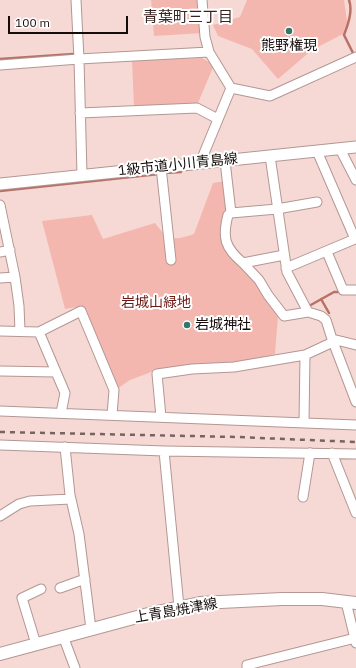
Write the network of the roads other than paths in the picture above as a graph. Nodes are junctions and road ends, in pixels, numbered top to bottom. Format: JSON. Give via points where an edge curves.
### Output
{"nodes":[{"id":1,"x":76,"y":0,"type":"edge"},
{"id":2,"x":202,"y":0,"type":"edge"},
{"id":3,"x":209,"y":52,"type":"junction"},
{"id":4,"x":79,"y":59,"type":"junction"},
{"id":5,"x":354,"y":60,"type":"edge"},
{"id":6,"x":0,"y":65,"type":"edge"},
{"id":7,"x":231,"y":88,"type":"junction"},
{"id":8,"x":80,"y":113,"type":"junction"},
{"id":9,"x":218,"y":119,"type":"junction"},
{"id":10,"x":356,"y":147,"type":"edge"},
{"id":11,"x":340,"y":148,"type":"junction"},
{"id":12,"x":317,"y":151,"type":"junction"},
{"id":13,"x":270,"y":156,"type":"junction"},
{"id":14,"x":225,"y":161,"type":"junction"},
{"id":15,"x":200,"y":163,"type":"junction"},
{"id":16,"x":161,"y":167,"type":"junction"},
{"id":17,"x":82,"y":176,"type":"junction"},
{"id":18,"x":356,"y":180,"type":"edge"},
{"id":19,"x":0,"y":184,"type":"edge"},
{"id":20,"x":317,"y":202,"type":"dead end"},
{"id":21,"x":0,"y":205,"type":"edge"},
{"id":22,"x":277,"y":208,"type":"junction"},
{"id":23,"x":232,"y":213,"type":"junction"},
{"id":24,"x":356,"y":239,"type":"edge"},
{"id":25,"x":10,"y":250,"type":"junction"},
{"id":26,"x":0,"y":252,"type":"edge"},
{"id":27,"x":327,"y":252,"type":"junction"},
{"id":28,"x":284,"y":255,"type":"junction"},
{"id":29,"x":171,"y":260,"type":"dead end"},
{"id":30,"x":243,"y":264,"type":"junction"},
{"id":31,"x":286,"y":268,"type":"junction"},
{"id":32,"x":15,"y":277,"type":"junction"},
{"id":33,"x":0,"y":278,"type":"edge"},
{"id":34,"x":356,"y":290,"type":"edge"},
{"id":35,"x":308,"y":312,"type":"junction"},
{"id":36,"x":0,"y":331,"type":"edge"},
{"id":37,"x":20,"y":331,"type":"junction"},
{"id":38,"x":39,"y":332,"type":"junction"},
{"id":39,"x":332,"y":340,"type":"junction"},
{"id":40,"x":356,"y":345,"type":"edge"},
{"id":41,"x":305,"y":355,"type":"junction"},
{"id":42,"x":0,"y":371,"type":"edge"},
{"id":43,"x":56,"y":372,"type":"junction"},
{"id":44,"x":356,"y":402,"type":"edge"},
{"id":45,"x":0,"y":411,"type":"edge"},
{"id":46,"x":61,"y":413,"type":"junction"},
{"id":47,"x":112,"y":415,"type":"junction"},
{"id":48,"x":161,"y":417,"type":"junction"},
{"id":49,"x":304,"y":423,"type":"junction"},
{"id":50,"x":356,"y":424,"type":"edge"},
{"id":51,"x":0,"y":446,"type":"edge"},
{"id":52,"x":66,"y":447,"type":"junction"},
{"id":53,"x":164,"y":451,"type":"junction"},
{"id":54,"x":310,"y":453,"type":"junction"},
{"id":55,"x":332,"y":453,"type":"junction"},
{"id":56,"x":356,"y":454,"type":"edge"},
{"id":57,"x":304,"y":497,"type":"dead end"},
{"id":58,"x":71,"y":499,"type":"junction"},
{"id":59,"x":356,"y":513,"type":"edge"},
{"id":60,"x":0,"y":516,"type":"edge"},
{"id":61,"x":85,"y":579,"type":"junction"},
{"id":62,"x":60,"y":588,"type":"dead end"},
{"id":63,"x":41,"y":589,"type":"dead end"},
{"id":64,"x":351,"y":603,"type":"edge"},
{"id":65,"x":178,"y":607,"type":"junction"},
{"id":66,"x":91,"y":629,"type":"junction"},
{"id":67,"x":63,"y":636,"type":"junction"},
{"id":68,"x":355,"y":641,"type":"edge"},
{"id":69,"x":36,"y":644,"type":"junction"},
{"id":70,"x":0,"y":654,"type":"edge"},
{"id":71,"x":75,"y":668,"type":"edge"},
{"id":72,"x":247,"y":668,"type":"edge"}],
"edges":[{"from":1,"to":4,"type":"street"},
{"from":2,"to":3,"type":"street"},
{"from":3,"to":4,"type":"street"},
{"from":3,"to":7,"type":"street"},
{"from":4,"to":6,"type":"street"},
{"from":4,"to":8,"type":"street"},
{"from":5,"to":7,"type":"street","via":[[270,96]]},
{"from":7,"to":9,"type":"street"},
{"from":8,"to":9,"type":"street","via":[[197,108]]},
{"from":8,"to":17,"type":"street"},
{"from":9,"to":15,"type":"street"},
{"from":10,"to":11,"type":"street","name":"1級市道小川青島線"},
{"from":11,"to":12,"type":"street","name":"1級市道小川青島線"},
{"from":11,"to":18,"type":"street"},
{"from":12,"to":13,"type":"street","name":"1級市道小川青島線"},
{"from":12,"to":24,"type":"street"},
{"from":13,"to":14,"type":"street","name":"1級市道小川青島線"},
{"from":13,"to":22,"type":"street"},
{"from":14,"to":15,"type":"street","name":"1級市道小川青島線"},
{"from":14,"to":23,"type":"street"},
{"from":15,"to":16,"type":"street","name":"1級市道小川青島線"},
{"from":16,"to":17,"type":"street","name":"1級市道小川青島線"},
{"from":16,"to":29,"type":"street"},
{"from":17,"to":19,"type":"street","name":"1級市道小川青島線"},
{"from":20,"to":22,"type":"street"},
{"from":21,"to":25,"type":"street"},
{"from":22,"to":23,"type":"street"},
{"from":22,"to":28,"type":"street"},
{"from":23,"to":30,"type":"street","via":[[228,215],[224,237],[228,248]]},
{"from":24,"to":27,"type":"street"},
{"from":25,"to":26,"type":"street"},
{"from":25,"to":32,"type":"street"},
{"from":27,"to":31,"type":"street"},
{"from":27,"to":34,"type":"street","via":[[343,290]]},
{"from":28,"to":30,"type":"street"},
{"from":28,"to":31,"type":"street"},
{"from":30,"to":35,"type":"street","via":[[259,280],[284,316]]},
{"from":31,"to":35,"type":"street"},
{"from":32,"to":33,"type":"street"},
{"from":32,"to":37,"type":"street"},
{"from":35,"to":39,"type":"street","via":[[326,320]]},
{"from":36,"to":37,"type":"street"},
{"from":37,"to":38,"type":"street"},
{"from":38,"to":43,"type":"street"},
{"from":38,"to":47,"type":"street","via":[[81,311],[114,390]]},
{"from":39,"to":40,"type":"street"},
{"from":39,"to":41,"type":"street"},
{"from":39,"to":44,"type":"street"},
{"from":41,"to":48,"type":"street","via":[[234,367],[192,368],[157,374]]},
{"from":41,"to":49,"type":"street"},
{"from":42,"to":43,"type":"street"},
{"from":43,"to":46,"type":"street","via":[[65,393]]},
{"from":45,"to":46,"type":"street"},
{"from":46,"to":47,"type":"street"},
{"from":47,"to":48,"type":"street"},
{"from":48,"to":49,"type":"street"},
{"from":49,"to":50,"type":"street"},
{"from":51,"to":52,"type":"street"},
{"from":52,"to":53,"type":"street"},
{"from":52,"to":58,"type":"street"},
{"from":53,"to":54,"type":"street"},
{"from":53,"to":65,"type":"street"},
{"from":54,"to":55,"type":"street"},
{"from":54,"to":57,"type":"street"},
{"from":55,"to":56,"type":"street"},
{"from":55,"to":59,"type":"street"},
{"from":58,"to":60,"type":"street","via":[[30,501],[19,504]]},
{"from":58,"to":61,"type":"street"},
{"from":61,"to":62,"type":"street"},
{"from":61,"to":66,"type":"street"},
{"from":63,"to":69,"type":"street","via":[[22,598]]},
{"from":64,"to":65,"type":"main road","name":"上青島焼津線","via":[[282,599],[200,603]]},
{"from":64,"to":68,"type":"street"},
{"from":65,"to":66,"type":"main road","name":"上青島焼津線"},
{"from":66,"to":67,"type":"main road","name":"上青島焼津線"},
{"from":67,"to":69,"type":"main road","name":"上青島焼津線"},
{"from":67,"to":71,"type":"street"},
{"from":68,"to":72,"type":"street","via":[[247,665]]},
{"from":69,"to":70,"type":"main road","name":"上青島焼津線"}]}
